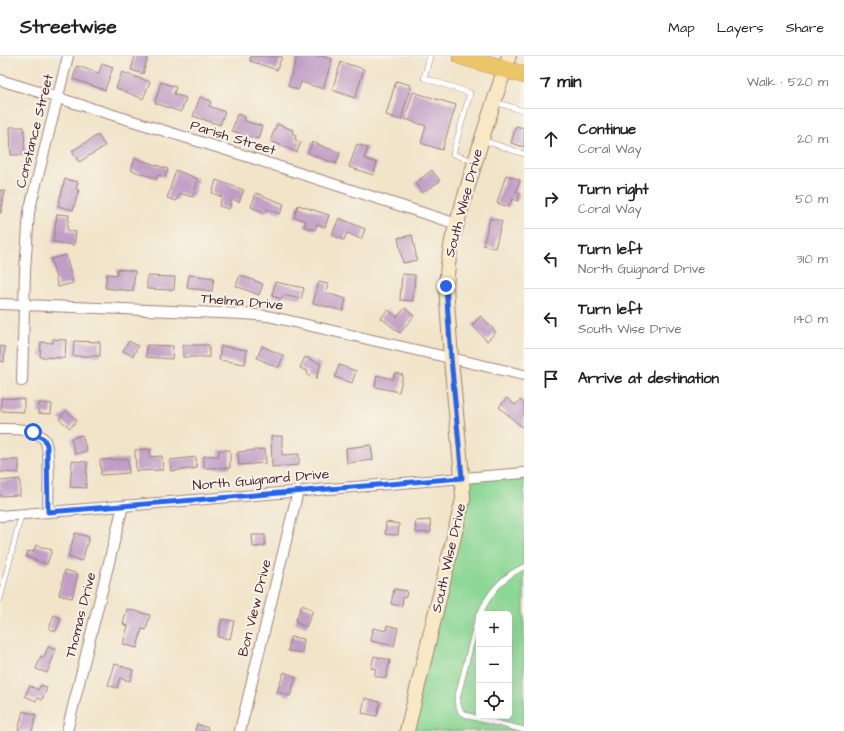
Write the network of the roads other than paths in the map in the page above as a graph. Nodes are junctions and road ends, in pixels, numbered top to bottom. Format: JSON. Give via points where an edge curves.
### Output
{"nodes":[{"id":1,"x":68,"y":56,"type":"edge"},
{"id":2,"x":430,"y":56,"type":"edge"},
{"id":3,"x":461,"y":56,"type":"edge"},
{"id":4,"x":481,"y":59,"type":"edge"},
{"id":5,"x":507,"y":63,"type":"edge"},
{"id":6,"x":524,"y":75,"type":"edge"},
{"id":7,"x":0,"y":80,"type":"edge"},
{"id":8,"x":58,"y":98,"type":"junction"},
{"id":9,"x":494,"y":102,"type":"junction"},
{"id":10,"x":524,"y":111,"type":"edge"},
{"id":11,"x":481,"y":140,"type":"junction"},
{"id":12,"x":524,"y":154,"type":"edge"},
{"id":13,"x":475,"y":162,"type":"junction"},
{"id":14,"x":457,"y":224,"type":"junction"},
{"id":15,"x":0,"y":304,"type":"edge"},
{"id":16,"x":24,"y":305,"type":"junction"},
{"id":17,"x":451,"y":358,"type":"junction"},
{"id":18,"x":524,"y":375,"type":"edge"},
{"id":19,"x":22,"y":381,"type":"dead end"},
{"id":20,"x":0,"y":429,"type":"edge"},
{"id":21,"x":524,"y":473,"type":"edge"},
{"id":22,"x":462,"y":478,"type":"junction"},
{"id":23,"x":298,"y":491,"type":"junction"},
{"id":24,"x":123,"y":506,"type":"junction"},
{"id":25,"x":48,"y":512,"type":"junction"},
{"id":26,"x":21,"y":514,"type":"junction"},
{"id":27,"x":0,"y":516,"type":"edge"},
{"id":28,"x":524,"y":567,"type":"edge"},
{"id":29,"x":0,"y":599,"type":"edge"},
{"id":30,"x":482,"y":611,"type":"edge"},
{"id":31,"x":476,"y":625,"type":"edge"},
{"id":32,"x":524,"y":730,"type":"edge"},
{"id":33,"x":67,"y":731,"type":"edge"},
{"id":34,"x":240,"y":731,"type":"edge"},
{"id":35,"x":407,"y":731,"type":"edge"}],
"edges":[{"from":1,"to":8,"type":"street","name":"Constance Street"},
{"from":2,"to":13,"type":"lane","via":[[424,78],[470,93],[453,154]]},
{"from":3,"to":4,"type":"highway"},
{"from":4,"to":5,"type":"highway"},
{"from":5,"to":6,"type":"highway"},
{"from":5,"to":9,"type":"main road","name":"South Wise Drive"},
{"from":7,"to":8,"type":"street","name":"Parish Street"},
{"from":8,"to":14,"type":"street","name":"Parish Street"},
{"from":8,"to":16,"type":"street","name":"Constance Street","via":[[29,212]]},
{"from":9,"to":10,"type":"lane"},
{"from":9,"to":11,"type":"main road","name":"South Wise Drive"},
{"from":11,"to":12,"type":"lane"},
{"from":11,"to":13,"type":"main road","name":"South Wise Drive"},
{"from":13,"to":14,"type":"main road","name":"South Wise Drive"},
{"from":14,"to":17,"type":"main road","name":"South Wise Drive","via":[[452,240],[446,286]]},
{"from":15,"to":16,"type":"street","name":"Thelma Drive"},
{"from":16,"to":17,"type":"street","name":"Thelma Drive","via":[[268,316]]},
{"from":16,"to":19,"type":"street","name":"Constance Street"},
{"from":17,"to":18,"type":"street","name":"Thelma Drive"},
{"from":17,"to":22,"type":"main road","name":"South Wise Drive"},
{"from":20,"to":25,"type":"street","via":[[33,432],[44,439],[48,456]]},
{"from":21,"to":22,"type":"street","name":"North Guignard Drive"},
{"from":22,"to":23,"type":"street","name":"North Guignard Drive"},
{"from":22,"to":35,"type":"main road","name":"South Wise Drive","via":[[463,499]]},
{"from":23,"to":24,"type":"street","name":"North Guignard Drive"},
{"from":23,"to":34,"type":"street","name":"Bon View Drive"},
{"from":24,"to":25,"type":"street","name":"North Guignard Drive"},
{"from":24,"to":33,"type":"street","name":"Thomas Drive"},
{"from":25,"to":26,"type":"street","name":"North Guignard Drive"},
{"from":26,"to":27,"type":"street","name":"North Guignard Drive"},
{"from":26,"to":29,"type":"lane"},
{"from":28,"to":30,"type":"lane","via":[[504,579],[491,593]]},
{"from":31,"to":32,"type":"lane","via":[[458,695],[457,702],[461,712]]}]}
